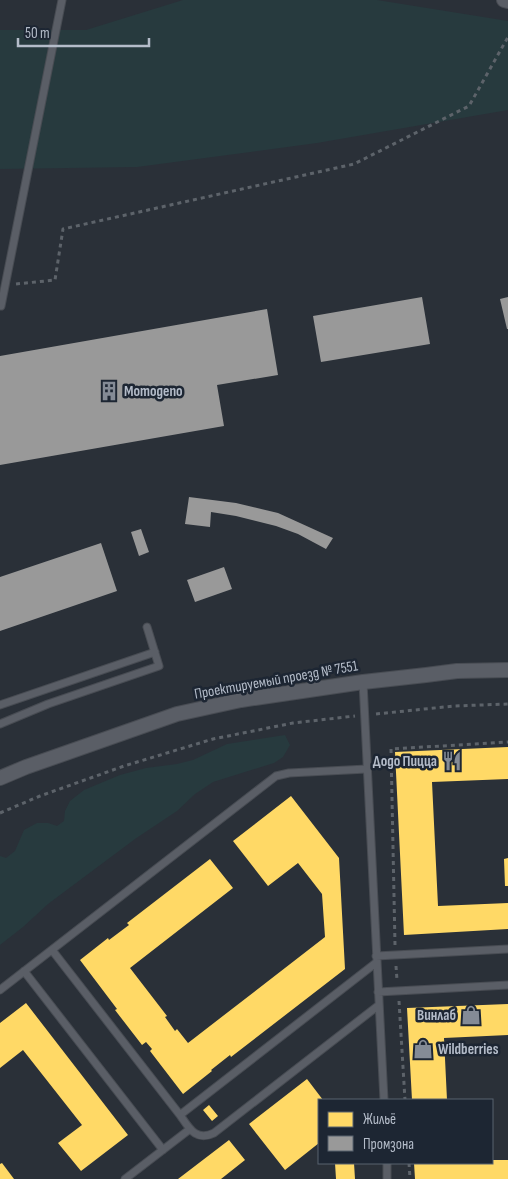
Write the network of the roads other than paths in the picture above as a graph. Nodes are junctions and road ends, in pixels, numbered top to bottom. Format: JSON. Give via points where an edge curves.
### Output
{"nodes":[{"id":1,"x":62,"y":0,"type":"edge"},
{"id":2,"x":504,"y":0,"type":"edge"},
{"id":3,"x":508,"y":1,"type":"edge"},
{"id":4,"x":0,"y":306,"type":"edge"},
{"id":5,"x":147,"y":628,"type":"dead end"},
{"id":6,"x":155,"y":652,"type":"junction"},
{"id":7,"x":508,"y":670,"type":"edge"},
{"id":8,"x":363,"y":682,"type":"junction"},
{"id":9,"x":0,"y":705,"type":"edge"},
{"id":10,"x":0,"y":724,"type":"edge"},
{"id":11,"x":367,"y":770,"type":"junction"},
{"id":12,"x":0,"y":778,"type":"edge"},
{"id":13,"x":52,"y":950,"type":"junction"},
{"id":14,"x":508,"y":950,"type":"edge"},
{"id":15,"x":377,"y":959,"type":"junction"},
{"id":16,"x":24,"y":971,"type":"junction"},
{"id":17,"x":508,"y":985,"type":"edge"},
{"id":18,"x":0,"y":990,"type":"edge"},
{"id":19,"x":378,"y":992,"type":"junction"},
{"id":20,"x":379,"y":1005,"type":"junction"},
{"id":21,"x":384,"y":1099,"type":"edge"},
{"id":22,"x":180,"y":1115,"type":"junction"},
{"id":23,"x":190,"y":1129,"type":"junction"},
{"id":24,"x":163,"y":1150,"type":"junction"},
{"id":25,"x":387,"y":1164,"type":"edge"},
{"id":26,"x":125,"y":1179,"type":"edge"},
{"id":27,"x":388,"y":1179,"type":"edge"}],
"edges":[{"from":1,"to":4,"type":"lane"},
{"from":2,"to":3,"type":"street"},
{"from":5,"to":6,"type":"lane"},
{"from":6,"to":9,"type":"lane"},
{"from":6,"to":10,"type":"lane","via":[[159,666]]},
{"from":7,"to":8,"type":"street","name":"Проектируемый проезд № 7551","via":[[457,671]]},
{"from":8,"to":11,"type":"lane"},
{"from":8,"to":12,"type":"street","name":"Проектируемый проезд № 7551","via":[[240,700],[177,714]]},
{"from":11,"to":13,"type":"lane","via":[[276,776]]},
{"from":11,"to":15,"type":"lane"},
{"from":13,"to":16,"type":"lane"},
{"from":13,"to":22,"type":"lane"},
{"from":14,"to":15,"type":"lane","via":[[396,955]]},
{"from":15,"to":19,"type":"lane"},
{"from":15,"to":22,"type":"lane"},
{"from":16,"to":18,"type":"lane"},
{"from":16,"to":24,"type":"lane"},
{"from":17,"to":19,"type":"lane"},
{"from":19,"to":20,"type":"lane"},
{"from":20,"to":21,"type":"lane"},
{"from":20,"to":23,"type":"lane","via":[[214,1133],[202,1136]]},
{"from":22,"to":23,"type":"lane"},
{"from":23,"to":24,"type":"lane"},
{"from":24,"to":26,"type":"lane"},
{"from":25,"to":27,"type":"lane"}]}
